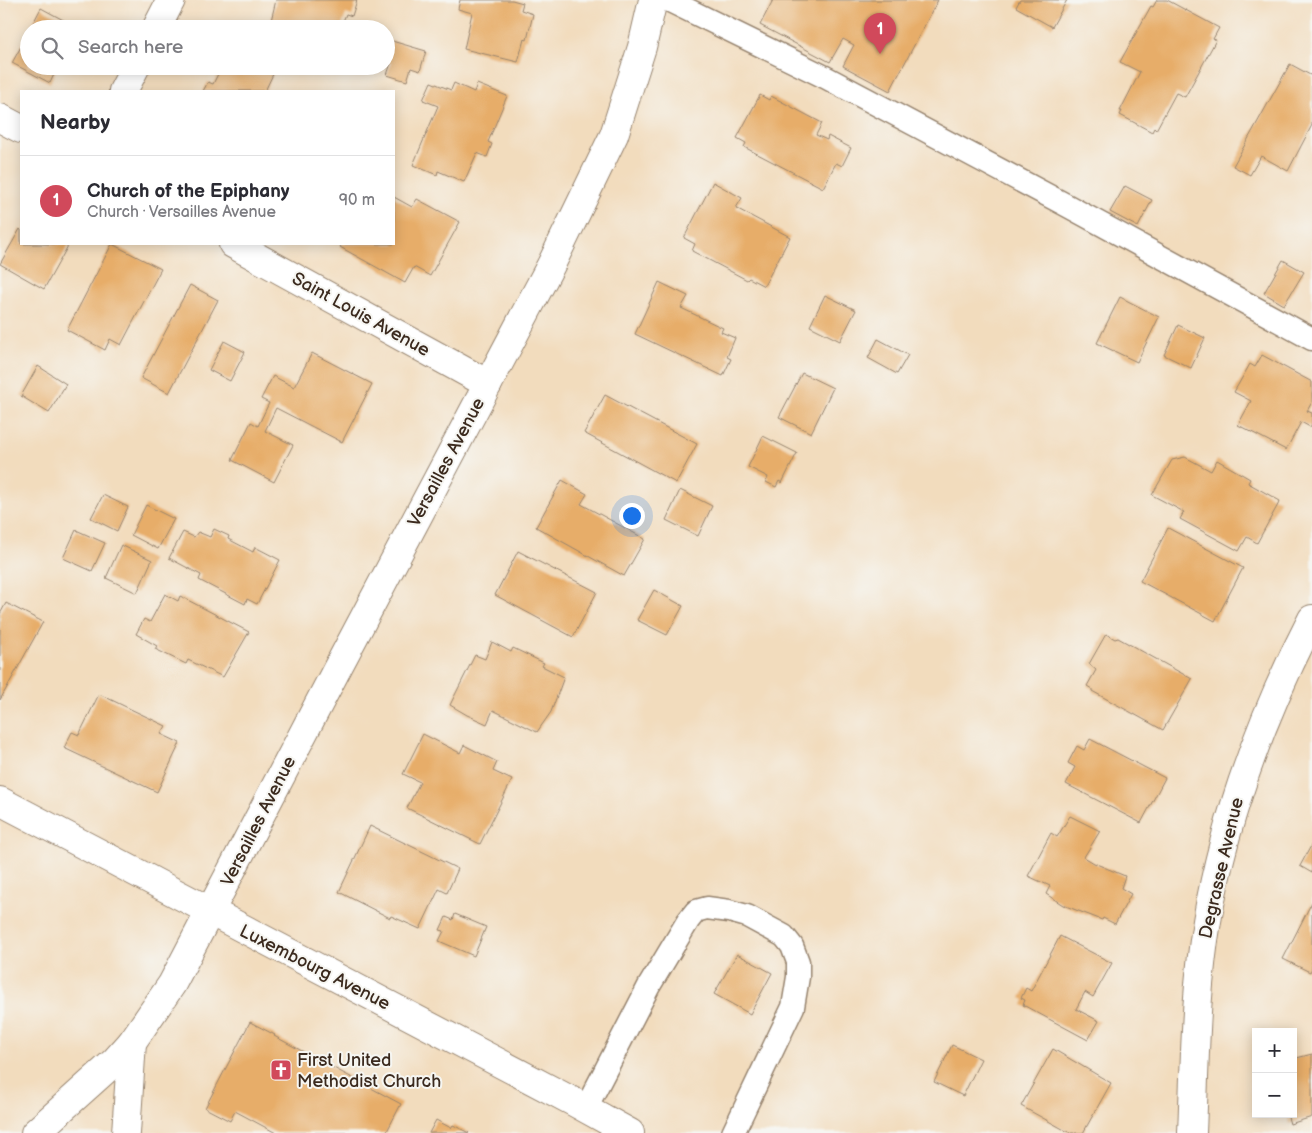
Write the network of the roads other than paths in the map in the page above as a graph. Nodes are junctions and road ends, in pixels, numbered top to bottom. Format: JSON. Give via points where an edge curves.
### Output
{"nodes":[{"id":1,"x":171,"y":0,"type":"edge"},
{"id":2,"x":654,"y":0,"type":"edge"},
{"id":3,"x":668,"y":0,"type":"edge"},
{"id":4,"x":161,"y":20,"type":"edge"},
{"id":5,"x":131,"y":75,"type":"edge"},
{"id":6,"x":124,"y":90,"type":"edge"},
{"id":7,"x":0,"y":118,"type":"edge"},
{"id":8,"x":20,"y":128,"type":"edge"},
{"id":9,"x":235,"y":245,"type":"edge"},
{"id":10,"x":1312,"y":339,"type":"edge"},
{"id":11,"x":488,"y":384,"type":"junction"},
{"id":12,"x":1312,"y":619,"type":"edge"},
{"id":13,"x":0,"y":801,"type":"edge"},
{"id":14,"x":210,"y":913,"type":"junction"},
{"id":15,"x":132,"y":1042,"type":"junction"},
{"id":16,"x":586,"y":1108,"type":"junction"},
{"id":17,"x":36,"y":1133,"type":"edge"},
{"id":18,"x":126,"y":1133,"type":"edge"},
{"id":19,"x":630,"y":1133,"type":"edge"},
{"id":20,"x":733,"y":1133,"type":"edge"},
{"id":21,"x":1192,"y":1133,"type":"edge"}],
"edges":[{"from":1,"to":4,"type":"street"},
{"from":2,"to":11,"type":"street","name":"Versailles Avenue","via":[[614,135]]},
{"from":3,"to":10,"type":"lane","via":[[833,82]]},
{"from":5,"to":6,"type":"street"},
{"from":7,"to":8,"type":"street"},
{"from":9,"to":11,"type":"street","name":"Saint Louis Avenue"},
{"from":11,"to":14,"type":"street","name":"Versailles Avenue"},
{"from":12,"to":21,"type":"street","name":"Degrasse Avenue","via":[[1248,762],[1226,832],[1207,922],[1198,995]]},
{"from":13,"to":14,"type":"street","name":"Luxembourg Avenue"},
{"from":14,"to":15,"type":"street","name":"Versailles Avenue","via":[[172,984]]},
{"from":14,"to":16,"type":"street","name":"Luxembourg Avenue"},
{"from":15,"to":17,"type":"street","name":"Versailles Avenue"},
{"from":15,"to":18,"type":"street"},
{"from":16,"to":19,"type":"street","name":"Luxembourg Avenue"},
{"from":16,"to":20,"type":"lane","via":[[649,986],[688,921],[696,911],[707,908],[729,911],[747,916],[784,936],[798,962],[793,1006]]}]}
